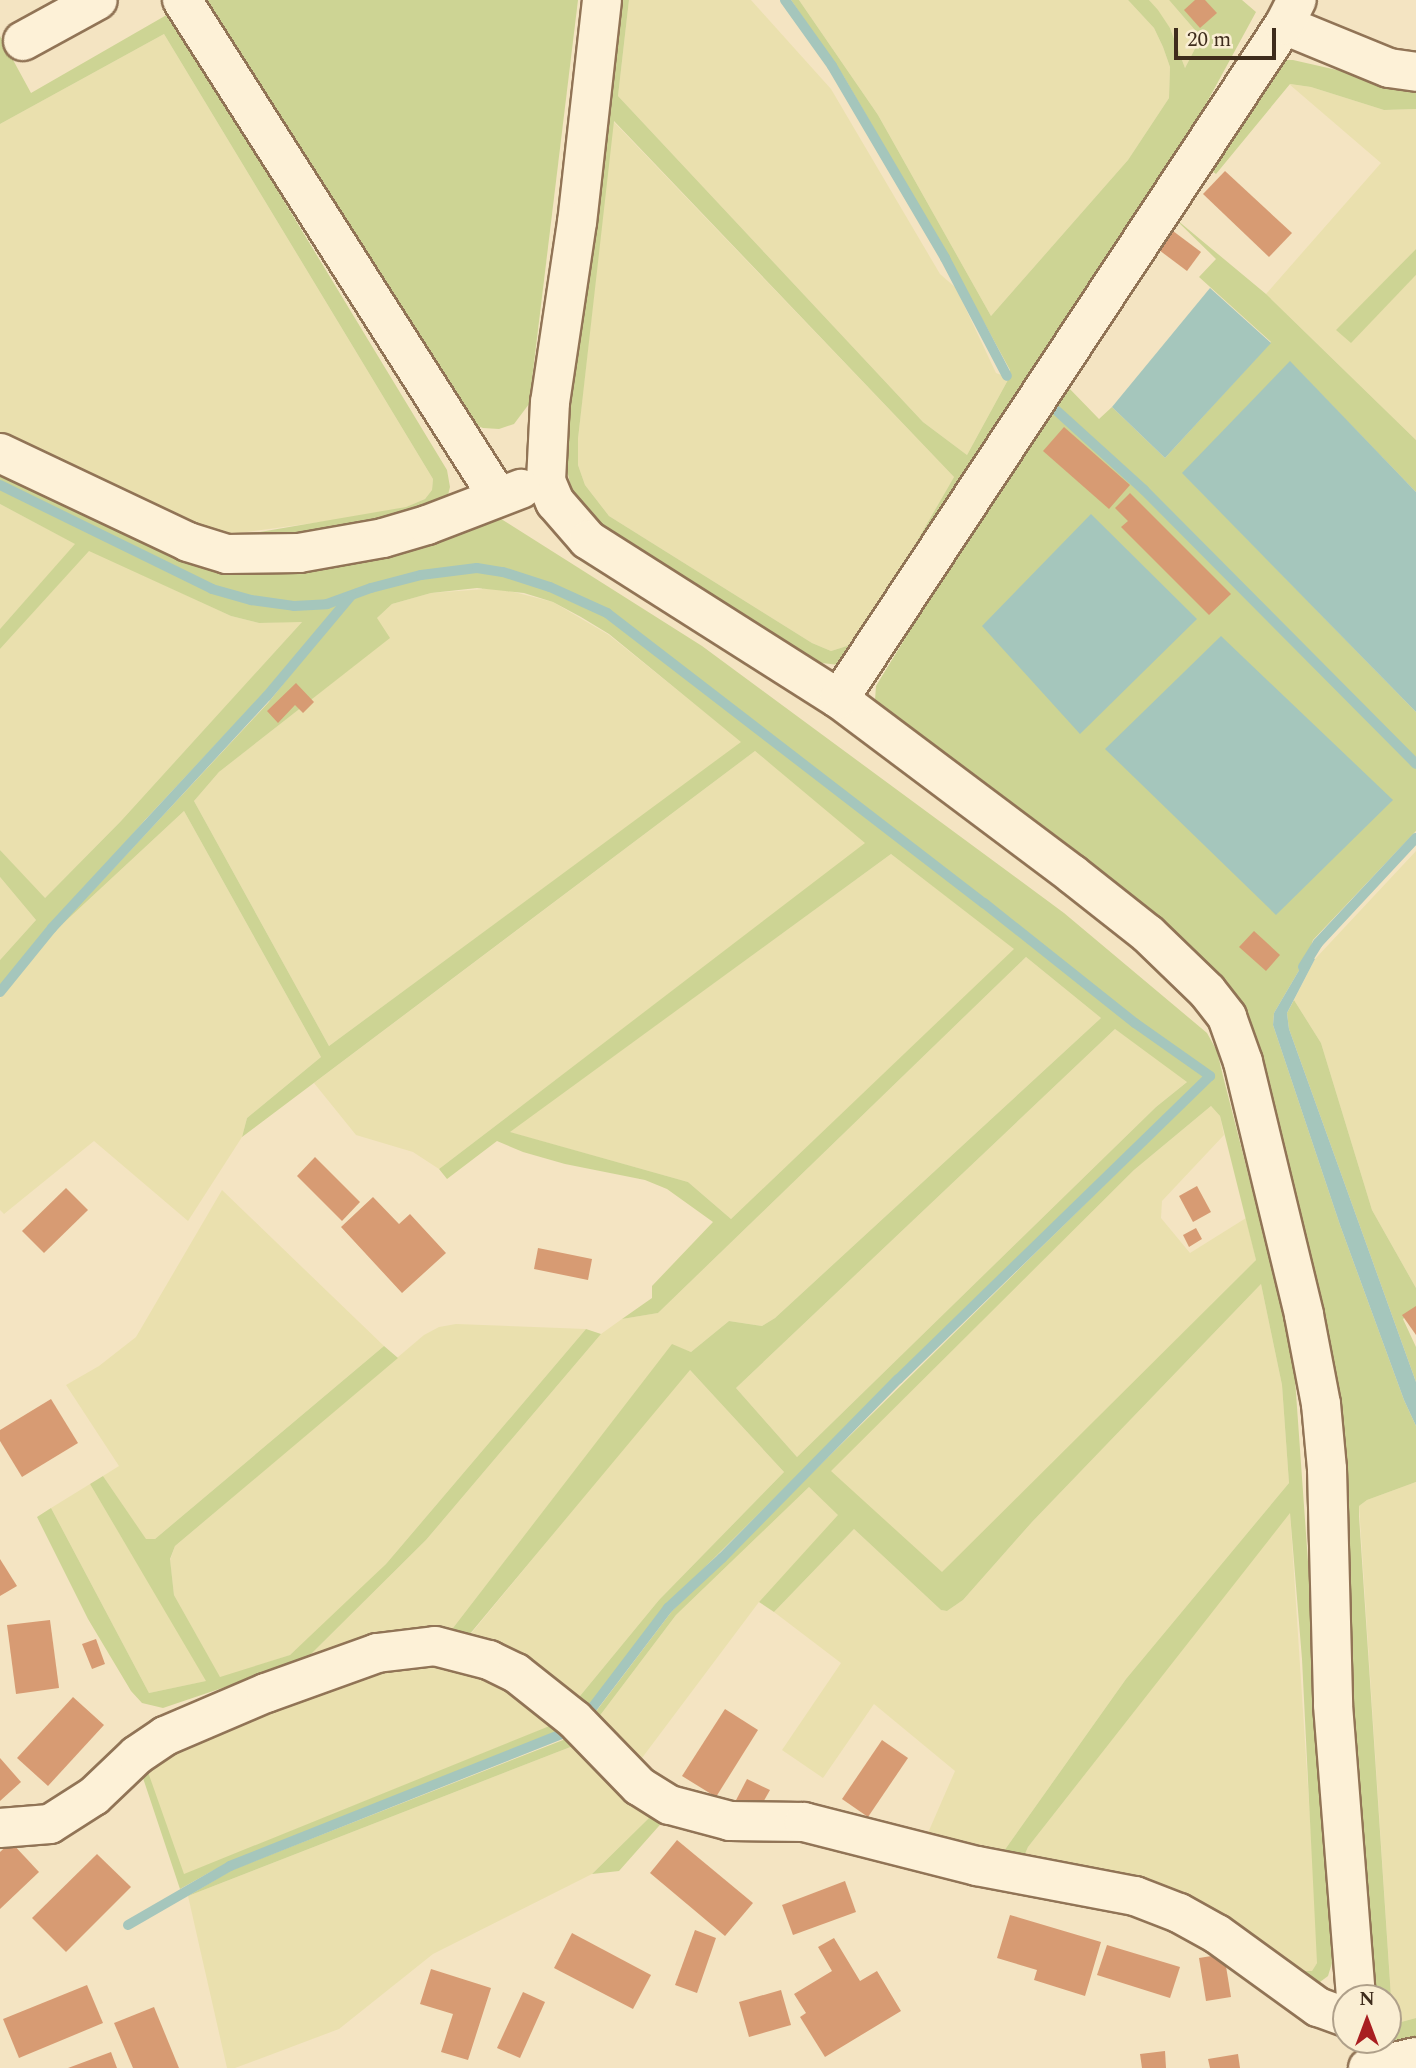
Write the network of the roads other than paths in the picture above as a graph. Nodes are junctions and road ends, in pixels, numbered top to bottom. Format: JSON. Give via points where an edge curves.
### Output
{"nodes":[{"id":1,"x":98,"y":0,"type":"edge"},
{"id":2,"x":183,"y":0,"type":"edge"},
{"id":3,"x":601,"y":0,"type":"edge"},
{"id":4,"x":1290,"y":12,"type":"edge"},
{"id":5,"x":23,"y":41,"type":"dead end"},
{"id":6,"x":1416,"y":72,"type":"edge"},
{"id":7,"x":0,"y":453,"type":"edge"},
{"id":8,"x":546,"y":481,"type":"junction"},
{"id":9,"x":498,"y":497,"type":"junction"},
{"id":10,"x":839,"y":699,"type":"junction"},
{"id":11,"x":0,"y":1828,"type":"edge"},
{"id":12,"x":1355,"y":1984,"type":"edge"},
{"id":13,"x":1332,"y":2012,"type":"edge"},
{"id":14,"x":1416,"y":2057,"type":"edge"},
{"id":15,"x":1366,"y":2068,"type":"edge"}],
"edges":[{"from":1,"to":5,"type":"street"},
{"from":2,"to":9,"type":"street"},
{"from":3,"to":8,"type":"street","via":[[550,402]]},
{"from":4,"to":6,"type":"street","via":[[1389,68]]},
{"from":4,"to":10,"type":"street"},
{"from":7,"to":9,"type":"street","via":[[188,542],[227,554],[263,556],[338,548],[427,526]]},
{"from":8,"to":9,"type":"street"},
{"from":8,"to":10,"type":"street","via":[[555,502],[588,540]]},
{"from":10,"to":12,"type":"street","via":[[1148,934],[1227,1017],[1243,1062],[1321,1404],[1333,1705]]},
{"from":11,"to":13,"type":"street","via":[[50,1824],[94,1796],[137,1755],[165,1736],[266,1693],[377,1653],[435,1646],[516,1672],[575,1720],[639,1786],[670,1805],[730,1821],[804,1822],[977,1866],[1135,1896],[1217,1934],[1318,2007]]},
{"from":14,"to":15,"type":"street"}]}
